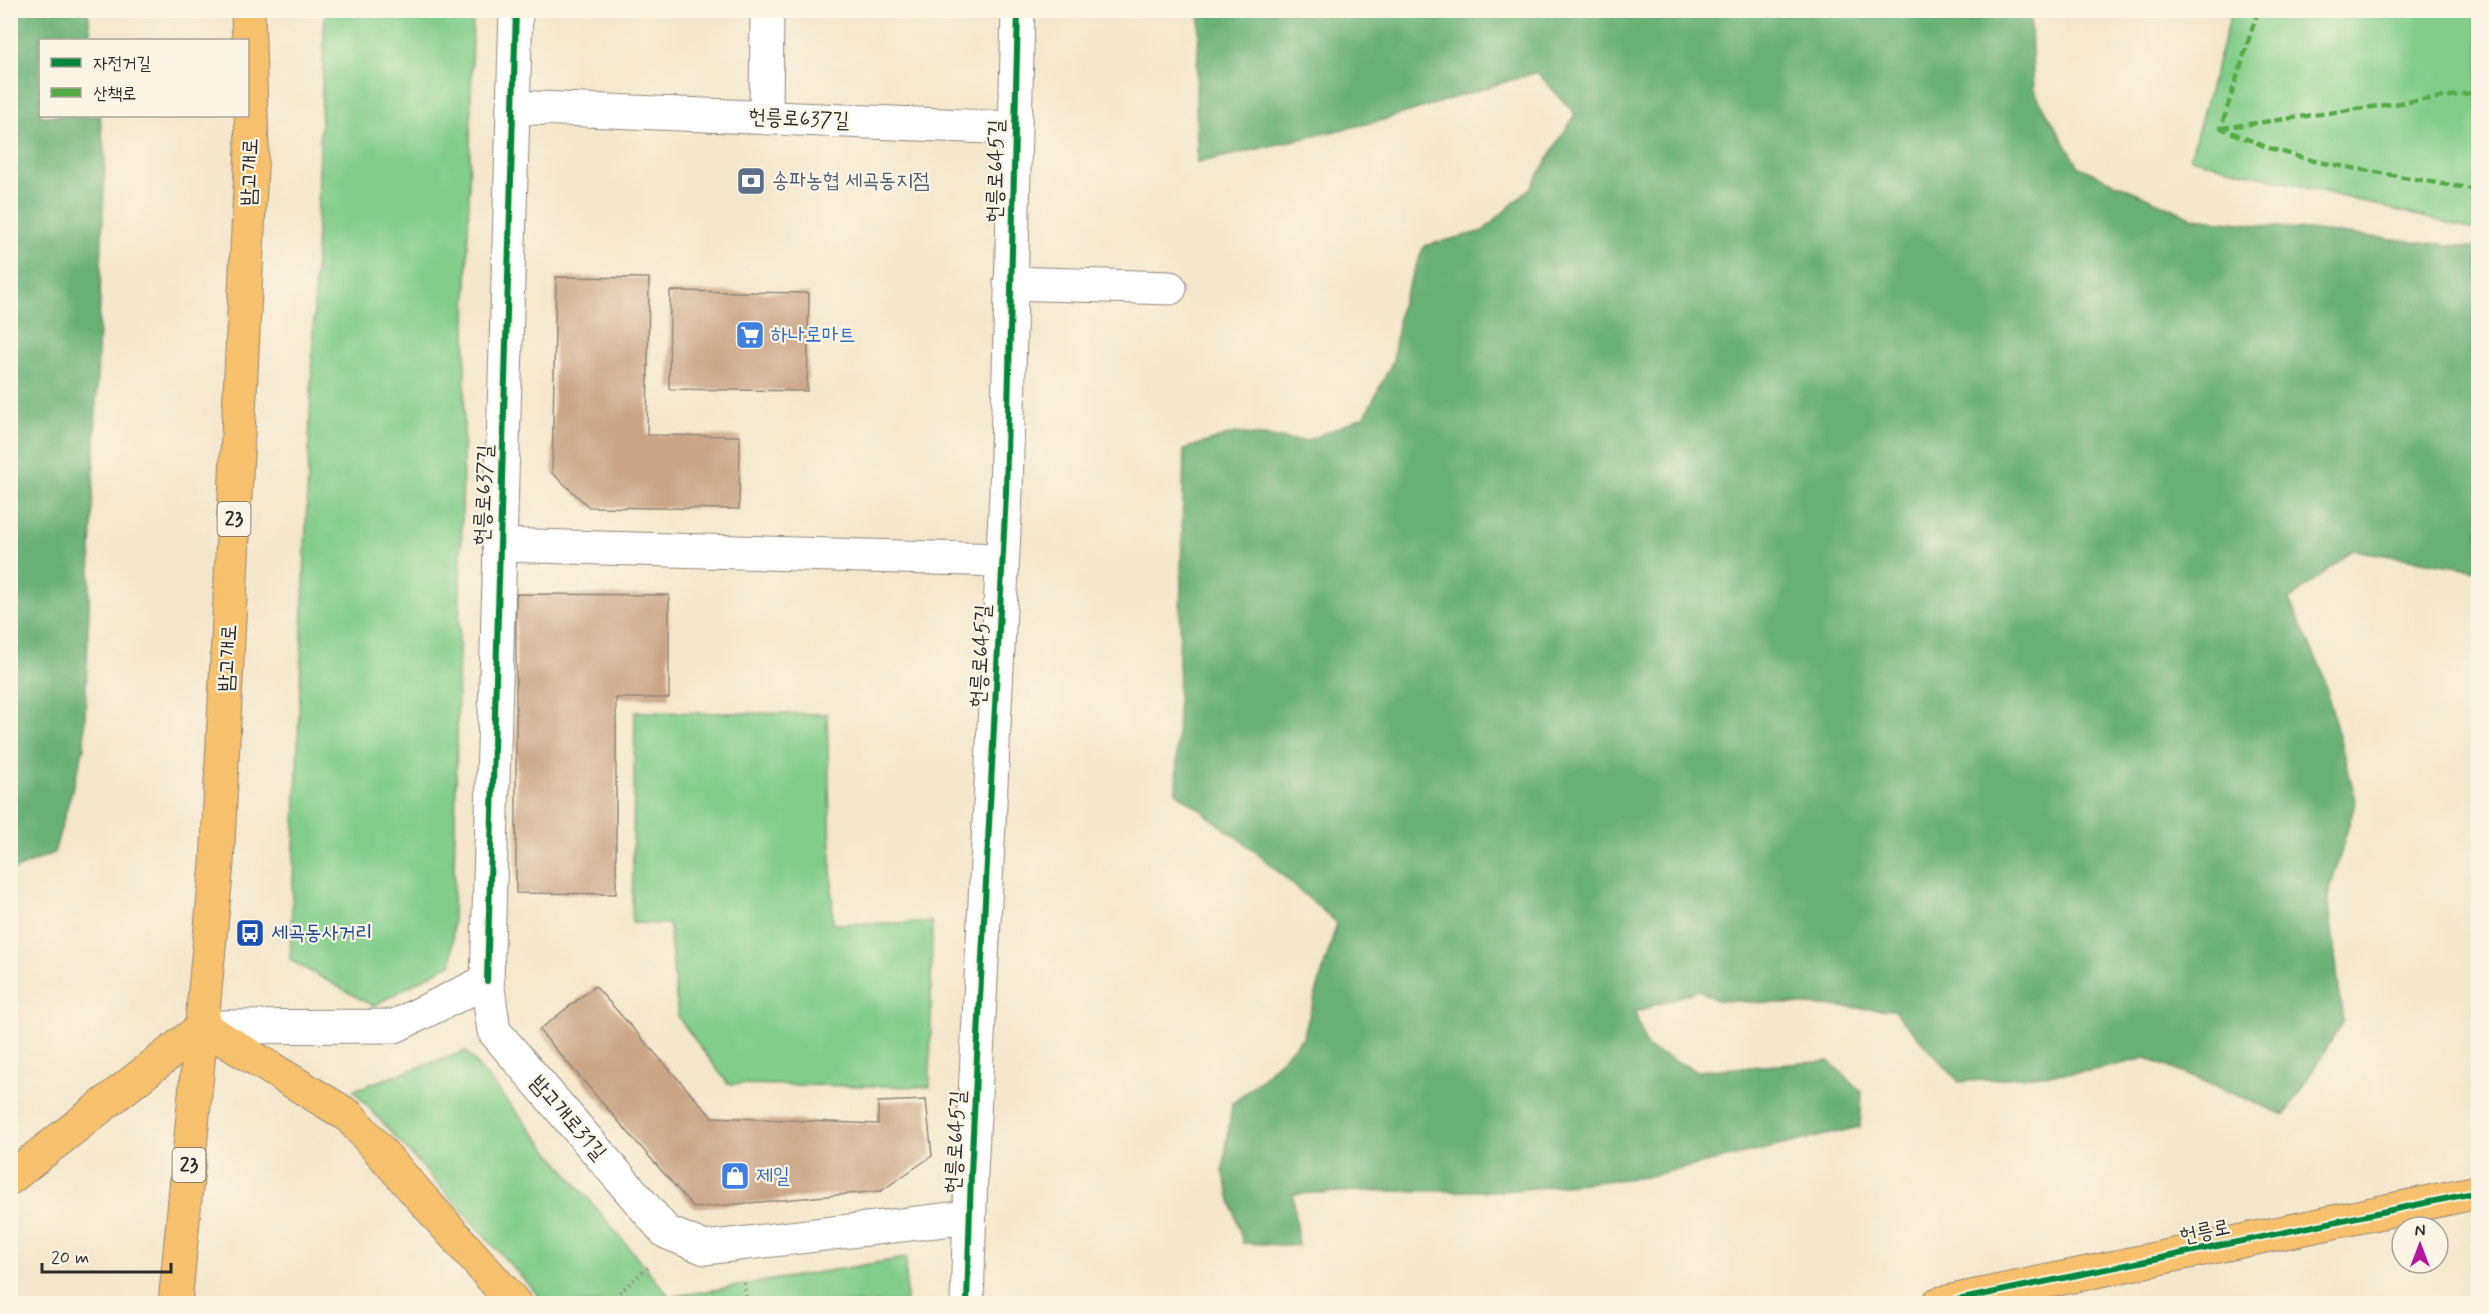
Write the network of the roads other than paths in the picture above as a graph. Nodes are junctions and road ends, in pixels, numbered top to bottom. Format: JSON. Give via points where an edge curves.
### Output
{"nodes":[{"id":1,"x":248,"y":10,"type":"edge"},
{"id":2,"x":516,"y":10,"type":"edge"},
{"id":3,"x":767,"y":10,"type":"edge"},
{"id":4,"x":1018,"y":10,"type":"edge"},
{"id":5,"x":249,"y":39,"type":"edge"},
{"id":6,"x":249,"y":44,"type":"edge"},
{"id":7,"x":513,"y":107,"type":"junction"},
{"id":8,"x":766,"y":118,"type":"junction"},
{"id":9,"x":1014,"y":128,"type":"junction"},
{"id":10,"x":1010,"y":283,"type":"junction"},
{"id":11,"x":1170,"y":288,"type":"dead end"},
{"id":12,"x":499,"y":545,"type":"junction"},
{"id":13,"x":1002,"y":560,"type":"junction"},
{"id":14,"x":487,"y":981,"type":"junction"},
{"id":15,"x":203,"y":1027,"type":"junction"},
{"id":16,"x":10,"y":1178,"type":"edge"},
{"id":17,"x":2478,"y":1192,"type":"edge"},
{"id":18,"x":969,"y":1217,"type":"junction"},
{"id":19,"x":175,"y":1304,"type":"edge"},
{"id":20,"x":515,"y":1304,"type":"edge"},
{"id":21,"x":967,"y":1304,"type":"edge"},
{"id":22,"x":1938,"y":1304,"type":"edge"}],
"edges":[{"from":1,"to":5,"type":"main road","name":"밤고개로","number":"23"},
{"from":2,"to":7,"type":"street","name":"헌릉로637길"},
{"from":3,"to":8,"type":"street"},
{"from":4,"to":9,"type":"street","name":"헌릉로645길"},
{"from":6,"to":15,"type":"main road","name":"밤고개로","number":"23","via":[[252,148],[218,864]]},
{"from":7,"to":8,"type":"street","name":"헌릉로637길"},
{"from":7,"to":12,"type":"street","name":"헌릉로637길"},
{"from":8,"to":9,"type":"street","name":"헌릉로637길"},
{"from":9,"to":10,"type":"street","name":"헌릉로645길"},
{"from":10,"to":11,"type":"street"},
{"from":10,"to":13,"type":"street","name":"헌릉로645길"},
{"from":12,"to":13,"type":"street","name":"헌릉로637길"},
{"from":12,"to":14,"type":"street","name":"헌릉로637길"},
{"from":13,"to":18,"type":"street","name":"헌릉로645길"},
{"from":14,"to":15,"type":"street","via":[[395,1026]]},
{"from":14,"to":18,"type":"street","name":"밤고개로31길","via":[[494,1031],[666,1232],[705,1248]]},
{"from":15,"to":16,"type":"main road"},
{"from":15,"to":19,"type":"main road","name":"밤고개로","number":"23"},
{"from":15,"to":20,"type":"main road","via":[[349,1116]]},
{"from":17,"to":22,"type":"main road","name":"헌릉로"},
{"from":18,"to":21,"type":"street","name":"헌릉로645길"}]}
